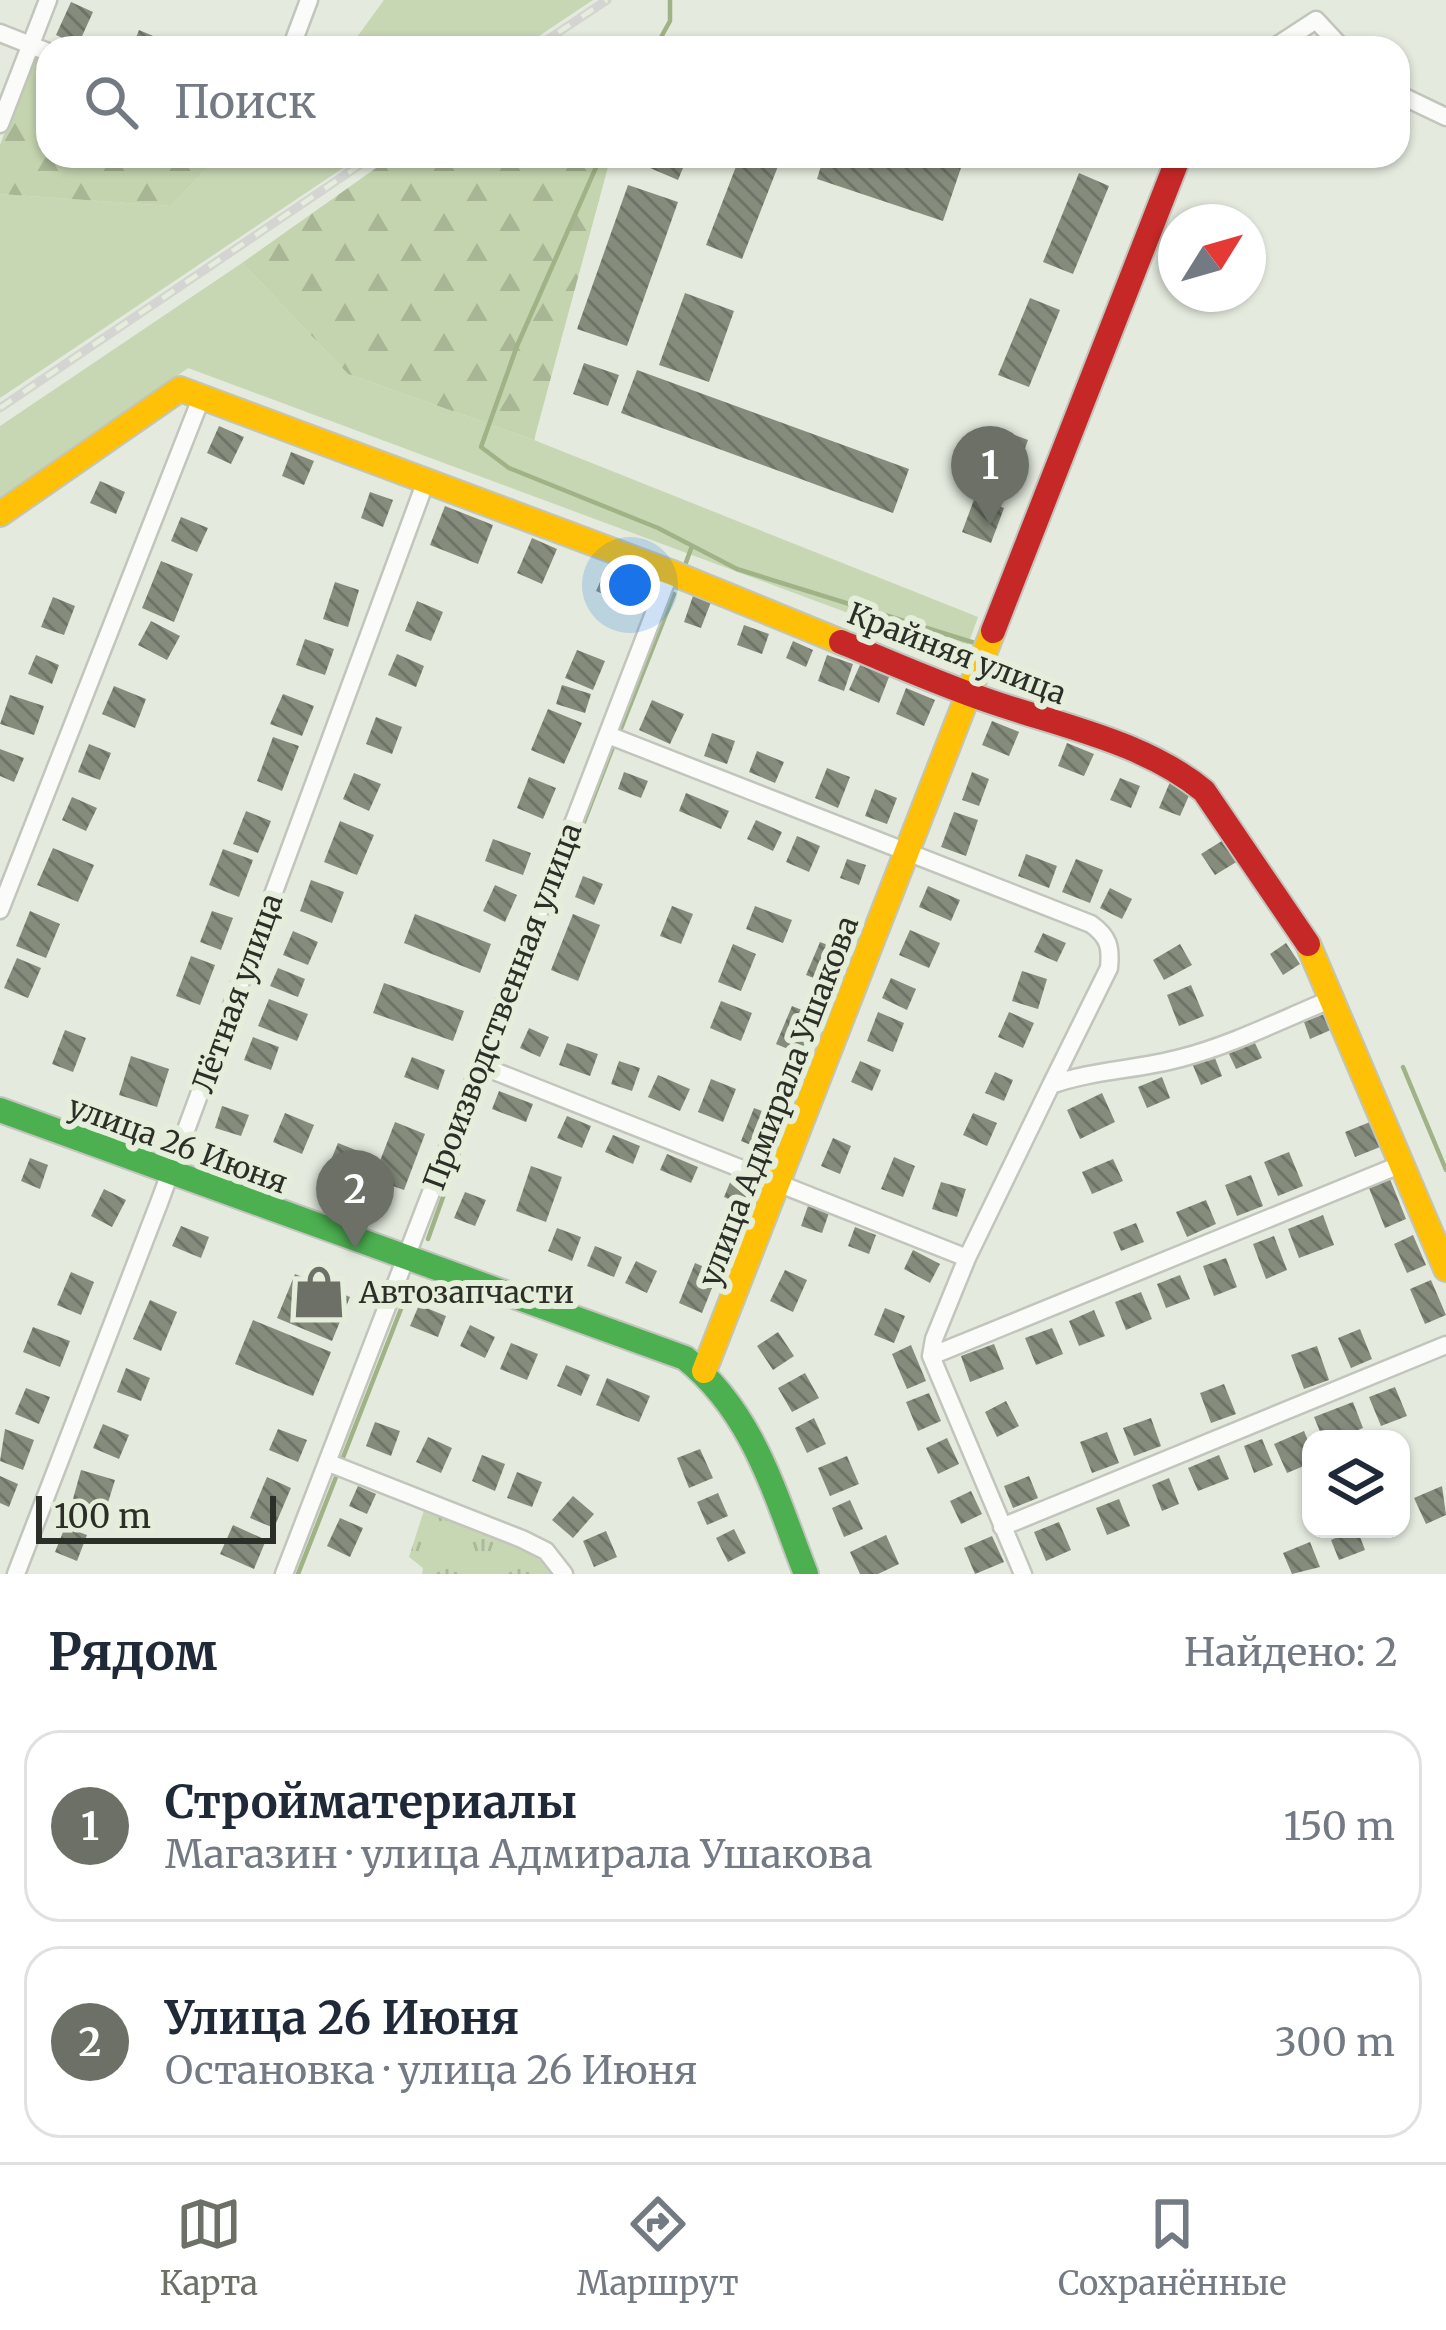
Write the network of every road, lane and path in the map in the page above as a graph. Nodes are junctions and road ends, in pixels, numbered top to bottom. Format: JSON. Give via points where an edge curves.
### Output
{"nodes":[{"id":1,"x":48,"y":0,"type":"edge"},
{"id":2,"x":309,"y":0,"type":"edge"},
{"id":3,"x":0,"y":33,"type":"edge"},
{"id":4,"x":42,"y":36,"type":"edge"},
{"id":5,"x":296,"y":36,"type":"edge"},
{"id":6,"x":1291,"y":36,"type":"edge"},
{"id":7,"x":1331,"y":36,"type":"edge"},
{"id":8,"x":36,"y":46,"type":"edge"},
{"id":9,"x":36,"y":56,"type":"edge"},
{"id":10,"x":1410,"y":100,"type":"edge"},
{"id":11,"x":1446,"y":117,"type":"edge"},
{"id":12,"x":0,"y":124,"type":"edge"},
{"id":13,"x":1174,"y":168,"type":"edge"},
{"id":14,"x":191,"y":392,"type":"junction"},
{"id":15,"x":427,"y":478,"type":"junction"},
{"id":16,"x":0,"y":514,"type":"edge"},
{"id":17,"x":670,"y":572,"type":"junction"},
{"id":18,"x":969,"y":694,"type":"junction"},
{"id":19,"x":608,"y":735,"type":"junction"},
{"id":20,"x":906,"y":853,"type":"junction"},
{"id":21,"x":0,"y":910,"type":"edge"},
{"id":22,"x":1333,"y":999,"type":"junction"},
{"id":23,"x":479,"y":1065,"type":"junction"},
{"id":24,"x":1051,"y":1084,"type":"junction"},
{"id":25,"x":0,"y":1110,"type":"edge"},
{"id":26,"x":1402,"y":1163,"type":"junction"},
{"id":27,"x":170,"y":1174,"type":"junction"},
{"id":28,"x":779,"y":1184,"type":"junction"},
{"id":29,"x":404,"y":1258,"type":"junction"},
{"id":30,"x":967,"y":1258,"type":"junction"},
{"id":31,"x":1446,"y":1269,"type":"edge"},
{"id":32,"x":1446,"y":1345,"type":"edge"},
{"id":33,"x":932,"y":1356,"type":"junction"},
{"id":34,"x":704,"y":1371,"type":"junction"},
{"id":35,"x":329,"y":1462,"type":"junction"},
{"id":36,"x":1002,"y":1527,"type":"junction"},
{"id":37,"x":16,"y":1574,"type":"edge"},
{"id":38,"x":284,"y":1574,"type":"edge"},
{"id":39,"x":564,"y":1574,"type":"edge"},
{"id":40,"x":806,"y":1574,"type":"edge"},
{"id":41,"x":1022,"y":1574,"type":"edge"}],
"edges":[{"from":1,"to":4,"type":"street"},
{"from":2,"to":5,"type":"street"},
{"from":3,"to":8,"type":"street"},
{"from":6,"to":7,"type":"street","via":[[1316,20]]},
{"from":9,"to":12,"type":"street"},
{"from":10,"to":11,"type":"street"},
{"from":13,"to":18,"type":"street","name":"улица Адмирала Ушакова"},
{"from":14,"to":15,"type":"street","name":"Крайняя улица"},
{"from":14,"to":16,"type":"street"},
{"from":14,"to":21,"type":"street"},
{"from":15,"to":17,"type":"street","name":"Крайняя улица"},
{"from":15,"to":27,"type":"street","name":"Лётная улица"},
{"from":17,"to":18,"type":"street","name":"Крайняя улица"},
{"from":17,"to":19,"type":"street","name":"Производственная улица"},
{"from":18,"to":20,"type":"street","name":"улица Адмирала Ушакова"},
{"from":18,"to":22,"type":"street","name":"Крайняя улица","via":[[1155,758],[1204,791],[1305,935]]},
{"from":19,"to":20,"type":"street"},
{"from":19,"to":23,"type":"street","name":"Производственная улица"},
{"from":20,"to":24,"type":"street","via":[[1103,933],[1112,948],[1109,968]]},
{"from":20,"to":28,"type":"street","name":"улица Адмирала Ушакова"},
{"from":22,"to":24,"type":"street","via":[[1186,1057]]},
{"from":22,"to":26,"type":"street","name":"Крайняя улица"},
{"from":23,"to":28,"type":"street"},
{"from":23,"to":29,"type":"street","name":"Производственная улица"},
{"from":24,"to":30,"type":"street"},
{"from":25,"to":27,"type":"street","name":"улица 26 Июня"},
{"from":26,"to":31,"type":"street","name":"Крайняя улица"},
{"from":26,"to":33,"type":"street"},
{"from":27,"to":29,"type":"street","name":"улица 26 Июня"},
{"from":27,"to":37,"type":"street","name":"Лётная улица"},
{"from":28,"to":30,"type":"street"},
{"from":28,"to":34,"type":"street","name":"улица Адмирала Ушакова"},
{"from":29,"to":34,"type":"street","name":"улица 26 Июня","via":[[669,1351]]},
{"from":29,"to":35,"type":"street","name":"Производственная улица"},
{"from":30,"to":33,"type":"street"},
{"from":32,"to":36,"type":"street"},
{"from":33,"to":36,"type":"street"},
{"from":34,"to":40,"type":"street","via":[[742,1418]]},
{"from":35,"to":38,"type":"street","name":"Производственная улица"},
{"from":35,"to":39,"type":"street","via":[[522,1539],[546,1551]]},
{"from":36,"to":41,"type":"street"}]}
